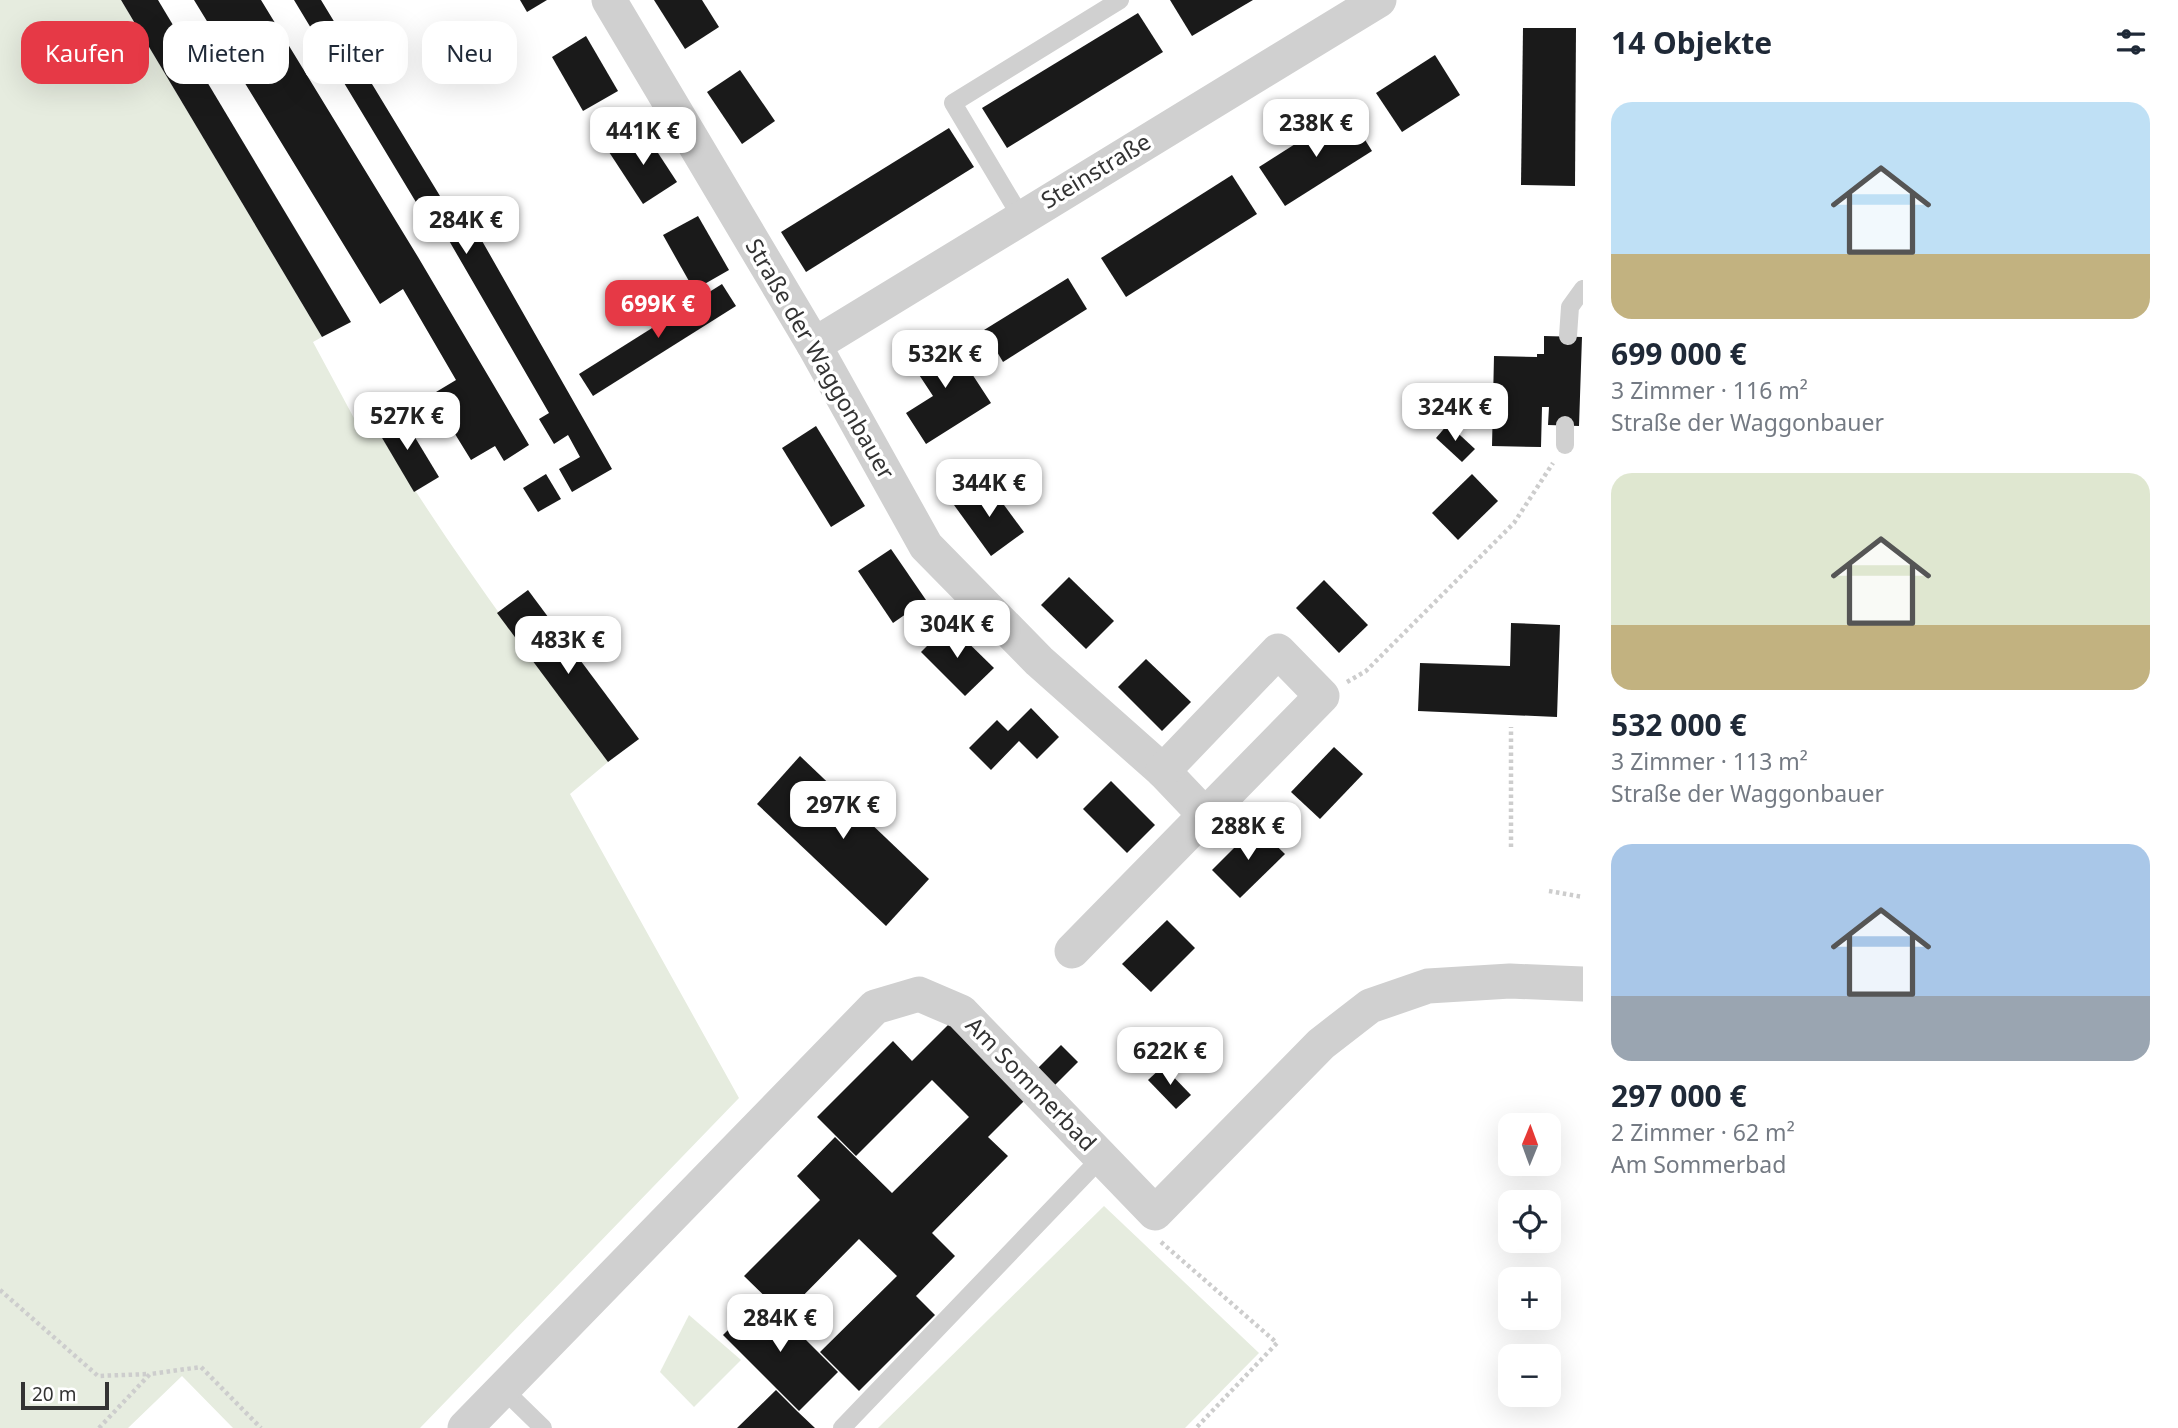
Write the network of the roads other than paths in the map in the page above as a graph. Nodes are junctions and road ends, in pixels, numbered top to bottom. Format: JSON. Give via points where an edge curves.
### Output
{"nodes":[{"id":1,"x":609,"y":0,"type":"edge"},
{"id":2,"x":1120,"y":0,"type":"edge"},
{"id":3,"x":1379,"y":0,"type":"edge"},
{"id":4,"x":1021,"y":217,"type":"junction"},
{"id":5,"x":1583,"y":289,"type":"edge"},
{"id":6,"x":1568,"y":336,"type":"dead end"},
{"id":7,"x":814,"y":345,"type":"junction"},
{"id":8,"x":1565,"y":425,"type":"dead end"},
{"id":9,"x":1565,"y":445,"type":"road end"},
{"id":10,"x":1163,"y":771,"type":"junction"},
{"id":11,"x":1204,"y":814,"type":"junction"},
{"id":12,"x":1072,"y":951,"type":"dead end"},
{"id":13,"x":1583,"y":984,"type":"edge"},
{"id":14,"x":1101,"y":1158,"type":"junction"},
{"id":15,"x":504,"y":1390,"type":"junction"},
{"id":16,"x":465,"y":1428,"type":"edge"},
{"id":17,"x":543,"y":1428,"type":"edge"},
{"id":18,"x":842,"y":1428,"type":"edge"}],
"edges":[{"from":1,"to":7,"type":"street","name":"Straße der Waggonbauer"},
{"from":2,"to":4,"type":"lane","via":[[953,103]]},
{"from":3,"to":4,"type":"street","name":"Steinstraße"},
{"from":4,"to":7,"type":"street","name":"Steinstraße"},
{"from":5,"to":6,"type":"lane","via":[[1570,307]]},
{"from":7,"to":10,"type":"street","name":"Straße der Waggonbauer","via":[[926,547],[1039,661]]},
{"from":8,"to":9,"type":"lane"},
{"from":10,"to":11,"type":"street","name":"Straße der Waggonbauer"},
{"from":10,"to":11,"type":"street","via":[[1278,651],[1322,696]]},
{"from":11,"to":12,"type":"street"},
{"from":13,"to":14,"type":"street","name":"Am Sommerbad","via":[[1510,981],[1428,986],[1370,1006],[1321,1044],[1155,1213]]},
{"from":14,"to":15,"type":"street","name":"Am Sommerbad","via":[[961,1012],[919,994],[875,1007]]},
{"from":14,"to":18,"type":"lane"},
{"from":15,"to":16,"type":"street","name":"Am Sommerbad"},
{"from":15,"to":17,"type":"lane"}]}
